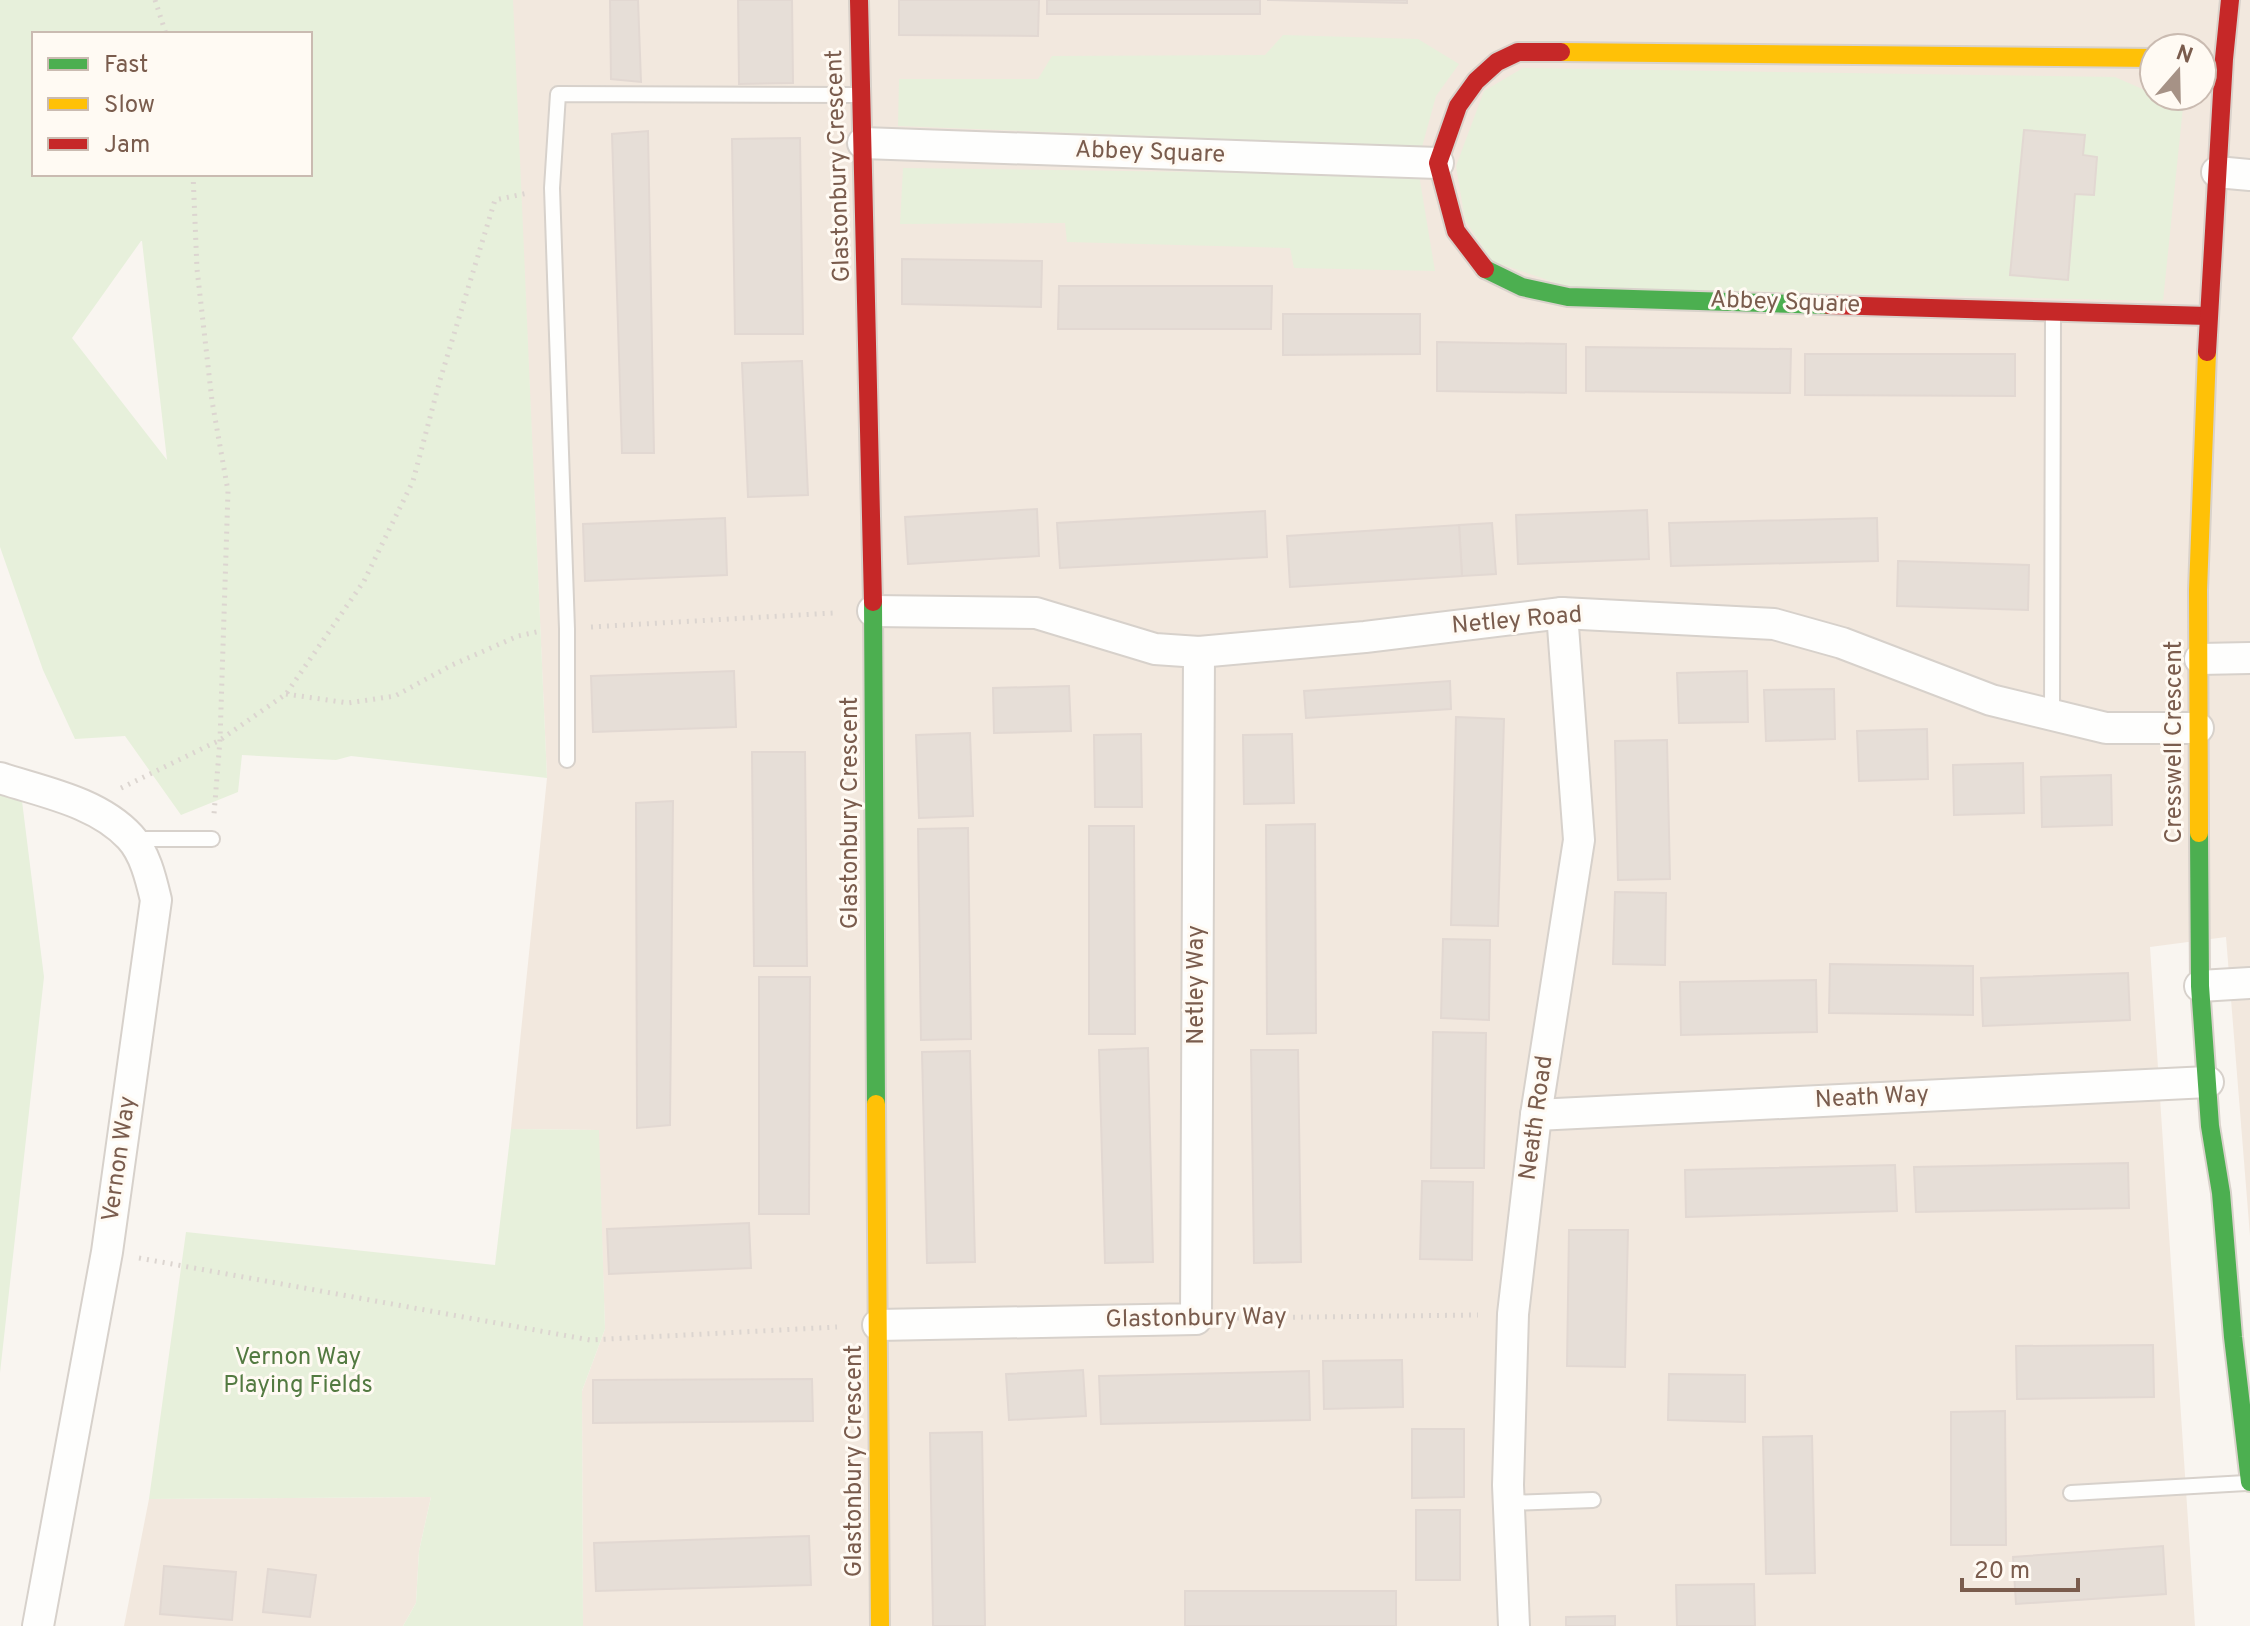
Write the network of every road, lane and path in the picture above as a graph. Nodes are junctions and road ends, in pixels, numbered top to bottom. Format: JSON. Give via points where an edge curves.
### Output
{"nodes":[{"id":1,"x":155,"y":0,"type":"edge"},
{"id":2,"x":859,"y":0,"type":"edge"},
{"id":3,"x":2230,"y":0,"type":"edge"},
{"id":4,"x":165,"y":32,"type":"edge"},
{"id":5,"x":2218,"y":41,"type":"edge"},
{"id":6,"x":2138,"y":58,"type":"edge"},
{"id":7,"x":859,"y":95,"type":"junction"},
{"id":8,"x":2215,"y":112,"type":"edge"},
{"id":9,"x":863,"y":143,"type":"junction"},
{"id":10,"x":1438,"y":163,"type":"junction"},
{"id":11,"x":2217,"y":172,"type":"junction"},
{"id":12,"x":2250,"y":175,"type":"edge"},
{"id":13,"x":193,"y":176,"type":"edge"},
{"id":14,"x":552,"y":188,"type":"junction"},
{"id":15,"x":2053,"y":311,"type":"junction"},
{"id":16,"x":2208,"y":316,"type":"junction"},
{"id":17,"x":873,"y":611,"type":"junction"},
{"id":18,"x":1562,"y":613,"type":"junction"},
{"id":19,"x":567,"y":629,"type":"junction"},
{"id":20,"x":1199,"y":652,"type":"junction"},
{"id":21,"x":2250,"y":658,"type":"edge"},
{"id":22,"x":2200,"y":659,"type":"junction"},
{"id":23,"x":286,"y":694,"type":"junction"},
{"id":24,"x":2052,"y":715,"type":"junction"},
{"id":25,"x":2198,"y":728,"type":"junction"},
{"id":26,"x":220,"y":740,"type":"junction"},
{"id":27,"x":567,"y":760,"type":"dead end"},
{"id":28,"x":0,"y":778,"type":"edge"},
{"id":29,"x":84,"y":806,"type":"junction"},
{"id":30,"x":132,"y":839,"type":"junction"},
{"id":31,"x":212,"y":839,"type":"joint"},
{"id":32,"x":2250,"y":983,"type":"edge"},
{"id":33,"x":2200,"y":986,"type":"junction"},
{"id":34,"x":2208,"y":1082,"type":"junction"},
{"id":35,"x":1536,"y":1115,"type":"junction"},
{"id":36,"x":107,"y":1252,"type":"junction"},
{"id":37,"x":1513,"y":1314,"type":"junction"},
{"id":38,"x":1196,"y":1319,"type":"junction"},
{"id":39,"x":878,"y":1325,"type":"junction"},
{"id":40,"x":2242,"y":1336,"type":"edge"},
{"id":41,"x":2250,"y":1482,"type":"edge"},
{"id":42,"x":2071,"y":1493,"type":"dead end"},
{"id":43,"x":1593,"y":1500,"type":"dead end"},
{"id":44,"x":1508,"y":1503,"type":"junction"},
{"id":45,"x":38,"y":1626,"type":"edge"},
{"id":46,"x":880,"y":1626,"type":"edge"},
{"id":47,"x":1514,"y":1626,"type":"edge"}],
"edges":[{"from":1,"to":4,"type":"path"},
{"from":2,"to":7,"type":"street","name":"Glastonbury Crescent"},
{"from":3,"to":5,"type":"street","name":"Cresswell Crescent"},
{"from":6,"to":10,"type":"street","via":[[1518,52],[1476,81],[1458,106]]},
{"from":7,"to":9,"type":"street","name":"Glastonbury Crescent"},
{"from":7,"to":14,"type":"lane","via":[[558,94]]},
{"from":8,"to":11,"type":"street","name":"Cresswell Crescent"},
{"from":9,"to":10,"type":"street","name":"Abbey Square"},
{"from":9,"to":17,"type":"street","name":"Glastonbury Crescent"},
{"from":10,"to":15,"type":"street","name":"Abbey Square","via":[[1456,231],[1482,268],[1522,287],[1568,297]]},
{"from":11,"to":12,"type":"street"},
{"from":11,"to":16,"type":"street","name":"Cresswell Crescent"},
{"from":13,"to":26,"type":"path","via":[[203,328],[228,491]]},
{"from":14,"to":19,"type":"lane"},
{"from":14,"to":23,"type":"path","via":[[495,200],[413,481],[364,581]]},
{"from":15,"to":16,"type":"street","name":"Abbey Square"},
{"from":15,"to":24,"type":"lane"},
{"from":16,"to":22,"type":"street","name":"Cresswell Crescent"},
{"from":17,"to":19,"type":"path"},
{"from":17,"to":20,"type":"street","name":"Netley Road","via":[[1036,613],[1155,649]]},
{"from":17,"to":39,"type":"street","name":"Glastonbury Crescent"},
{"from":18,"to":20,"type":"street","name":"Netley Road"},
{"from":18,"to":24,"type":"street","name":"Netley Road","via":[[1774,624],[1842,643],[1991,700]]},
{"from":18,"to":35,"type":"street","name":"Neath Road","via":[[1579,840]]},
{"from":19,"to":23,"type":"path","via":[[518,636],[395,696],[348,703]]},
{"from":19,"to":27,"type":"lane"},
{"from":20,"to":38,"type":"street","name":"Netley Way"},
{"from":21,"to":22,"type":"street"},
{"from":22,"to":25,"type":"street","name":"Cresswell Crescent"},
{"from":23,"to":26,"type":"path"},
{"from":24,"to":25,"type":"street","name":"Netley Road","via":[[2106,728]]},
{"from":25,"to":33,"type":"street","name":"Cresswell Crescent"},
{"from":26,"to":29,"type":"path"},
{"from":26,"to":31,"type":"path"},
{"from":28,"to":29,"type":"street","name":"Vernon Way"},
{"from":29,"to":30,"type":"street","name":"Vernon Way"},
{"from":30,"to":31,"type":"lane"},
{"from":30,"to":36,"type":"street","name":"Vernon Way","via":[[156,900]]},
{"from":32,"to":33,"type":"street"},
{"from":33,"to":34,"type":"street","name":"Cresswell Crescent"},
{"from":34,"to":35,"type":"street","name":"Neath Way"},
{"from":34,"to":40,"type":"street","name":"Cresswell Crescent"},
{"from":35,"to":37,"type":"street","name":"Neath Road"},
{"from":36,"to":39,"type":"path","via":[[590,1340]]},
{"from":36,"to":45,"type":"street","name":"Vernon Way"},
{"from":37,"to":38,"type":"path","name":"Glastonbury Way"},
{"from":37,"to":44,"type":"street","name":"Neath Road"},
{"from":38,"to":39,"type":"street","name":"Glastonbury Way"},
{"from":39,"to":46,"type":"street","name":"Glastonbury Crescent"},
{"from":40,"to":41,"type":"street","name":"Cresswell Crescent"},
{"from":41,"to":42,"type":"lane"},
{"from":43,"to":44,"type":"lane"},
{"from":44,"to":47,"type":"street","name":"Neath Road"}]}
